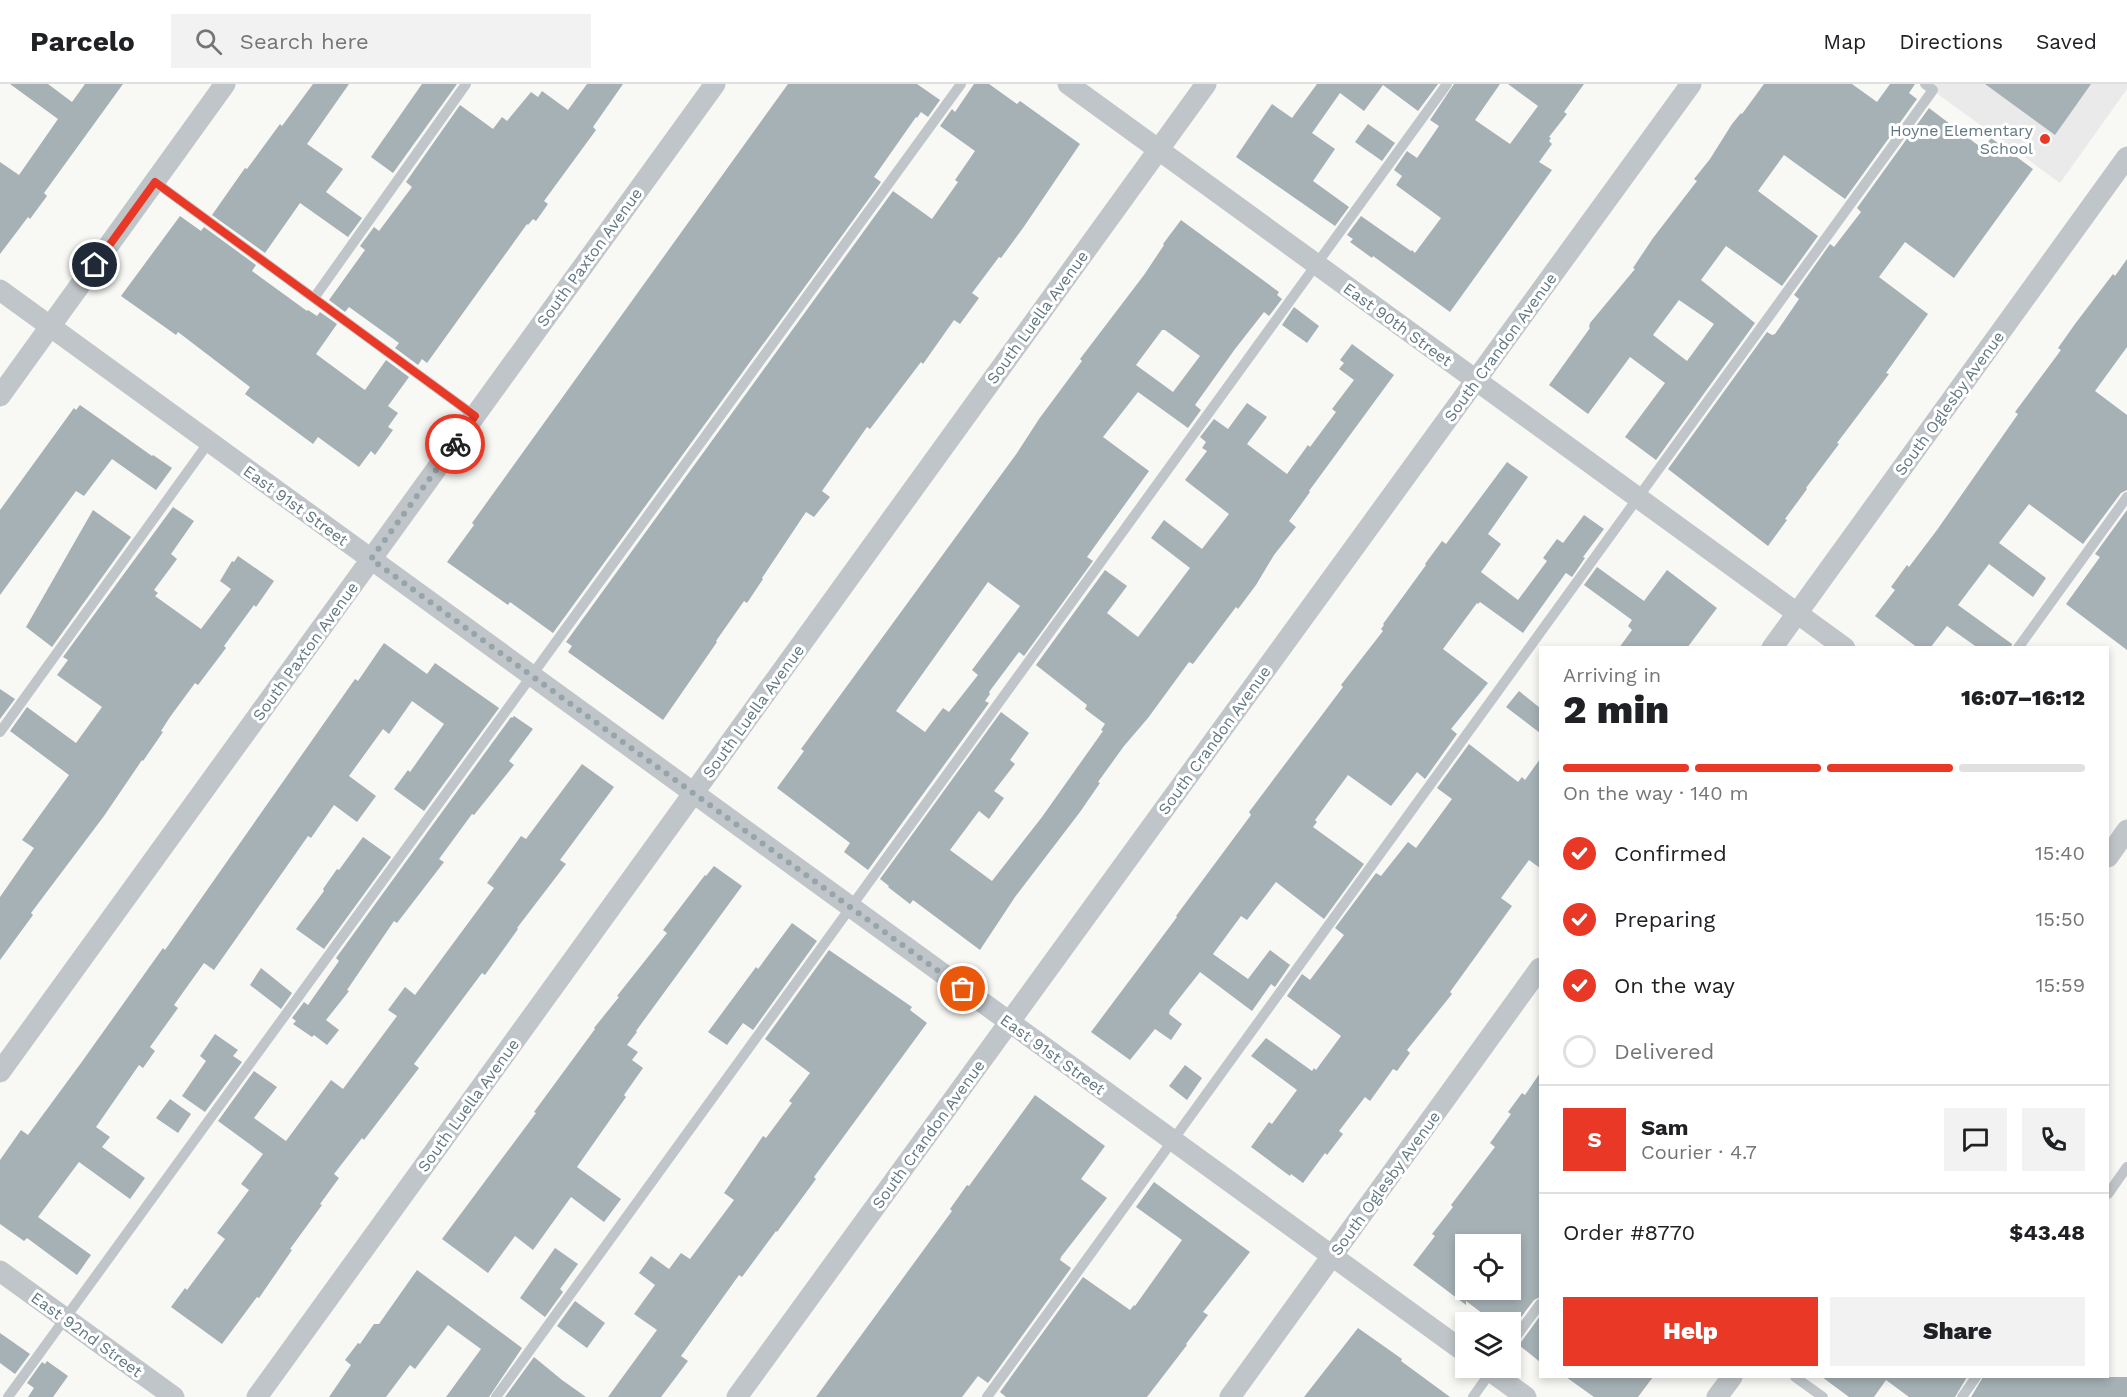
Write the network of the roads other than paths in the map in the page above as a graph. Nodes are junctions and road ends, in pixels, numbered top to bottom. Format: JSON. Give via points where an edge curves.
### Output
{"nodes":[{"id":1,"x":225,"y":84,"type":"edge"},
{"id":2,"x":466,"y":84,"type":"edge"},
{"id":3,"x":715,"y":84,"type":"edge"},
{"id":4,"x":961,"y":84,"type":"edge"},
{"id":5,"x":1068,"y":84,"type":"edge"},
{"id":6,"x":1206,"y":84,"type":"edge"},
{"id":7,"x":1446,"y":84,"type":"edge"},
{"id":8,"x":1691,"y":84,"type":"edge"},
{"id":9,"x":1925,"y":84,"type":"edge"},
{"id":10,"x":1158,"y":150,"type":"junction"},
{"id":11,"x":2127,"y":157,"type":"edge"},
{"id":12,"x":155,"y":182,"type":"junction"},
{"id":13,"x":1316,"y":264,"type":"junction"},
{"id":14,"x":0,"y":291,"type":"edge"},
{"id":15,"x":314,"y":298,"type":"junction"},
{"id":16,"x":50,"y":327,"type":"junction"},
{"id":17,"x":1476,"y":380,"type":"junction"},
{"id":18,"x":0,"y":396,"type":"edge"},
{"id":19,"x":475,"y":416,"type":"junction"},
{"id":20,"x":209,"y":442,"type":"junction"},
{"id":21,"x":2127,"y":496,"type":"edge"},
{"id":22,"x":1638,"y":498,"type":"junction"},
{"id":23,"x":371,"y":559,"type":"junction"},
{"id":24,"x":1797,"y":613,"type":"junction"},
{"id":25,"x":1773,"y":646,"type":"edge"},
{"id":26,"x":1842,"y":646,"type":"edge"},
{"id":27,"x":2019,"y":646,"type":"edge"},
{"id":28,"x":531,"y":676,"type":"junction"},
{"id":29,"x":0,"y":732,"type":"edge"},
{"id":30,"x":693,"y":793,"type":"junction"},
{"id":31,"x":851,"y":908,"type":"junction"},
{"id":32,"x":1539,"y":969,"type":"edge"},
{"id":33,"x":1009,"y":1022,"type":"junction"},
{"id":34,"x":0,"y":1072,"type":"edge"},
{"id":35,"x":1172,"y":1141,"type":"junction"},
{"id":36,"x":2127,"y":1167,"type":"edge"},
{"id":37,"x":2109,"y":1193,"type":"edge"},
{"id":38,"x":1332,"y":1257,"type":"junction"},
{"id":39,"x":0,"y":1271,"type":"edge"},
{"id":40,"x":1539,"y":1305,"type":"edge"},
{"id":41,"x":65,"y":1318,"type":"junction"},
{"id":42,"x":1521,"y":1330,"type":"edge"},
{"id":43,"x":1455,"y":1345,"type":"edge"},
{"id":44,"x":1485,"y":1378,"type":"edge"},
{"id":45,"x":1502,"y":1378,"type":"edge"},
{"id":46,"x":1731,"y":1378,"type":"edge"},
{"id":47,"x":1796,"y":1378,"type":"edge"},
{"id":48,"x":1975,"y":1378,"type":"edge"},
{"id":49,"x":8,"y":1397,"type":"edge"},
{"id":50,"x":174,"y":1397,"type":"edge"},
{"id":51,"x":257,"y":1397,"type":"edge"},
{"id":52,"x":496,"y":1397,"type":"edge"},
{"id":53,"x":737,"y":1397,"type":"edge"},
{"id":54,"x":987,"y":1397,"type":"edge"},
{"id":55,"x":1230,"y":1397,"type":"edge"},
{"id":56,"x":1473,"y":1397,"type":"edge"},
{"id":57,"x":1526,"y":1397,"type":"edge"},
{"id":58,"x":1717,"y":1397,"type":"edge"},
{"id":59,"x":1823,"y":1397,"type":"edge"},
{"id":60,"x":1962,"y":1397,"type":"edge"}],
"edges":[{"from":1,"to":12,"type":"street"},
{"from":2,"to":15,"type":"lane"},
{"from":3,"to":19,"type":"street","name":"South Paxton Avenue"},
{"from":4,"to":28,"type":"lane"},
{"from":5,"to":10,"type":"street","name":"East 90th Street"},
{"from":6,"to":10,"type":"street","name":"South Luella Avenue"},
{"from":7,"to":13,"type":"lane"},
{"from":8,"to":17,"type":"street","name":"South Crandon Avenue"},
{"from":9,"to":22,"type":"lane","via":[[1933,90]]},
{"from":10,"to":13,"type":"street","name":"East 90th Street"},
{"from":10,"to":30,"type":"street","name":"South Luella Avenue"},
{"from":11,"to":24,"type":"street","name":"South Oglesby Avenue"},
{"from":12,"to":15,"type":"lane"},
{"from":12,"to":16,"type":"street"},
{"from":13,"to":17,"type":"street","name":"East 90th Street"},
{"from":13,"to":31,"type":"lane"},
{"from":14,"to":16,"type":"street","name":"East 91st Street"},
{"from":15,"to":19,"type":"lane"},
{"from":16,"to":18,"type":"street"},
{"from":16,"to":20,"type":"street","name":"East 91st Street"},
{"from":17,"to":22,"type":"street","name":"East 90th Street"},
{"from":17,"to":33,"type":"street","name":"South Crandon Avenue"},
{"from":19,"to":23,"type":"street","name":"South Paxton Avenue"},
{"from":20,"to":23,"type":"street","name":"East 91st Street"},
{"from":20,"to":29,"type":"lane"},
{"from":21,"to":27,"type":"lane"},
{"from":22,"to":24,"type":"street","name":"East 90th Street"},
{"from":22,"to":35,"type":"lane"},
{"from":23,"to":28,"type":"street","name":"East 91st Street"},
{"from":23,"to":34,"type":"street","name":"South Paxton Avenue"},
{"from":24,"to":25,"type":"street","name":"South Oglesby Avenue"},
{"from":24,"to":26,"type":"street","name":"East 90th Street"},
{"from":28,"to":30,"type":"street","name":"East 91st Street"},
{"from":28,"to":41,"type":"lane"},
{"from":30,"to":31,"type":"street","name":"East 91st Street"},
{"from":30,"to":51,"type":"street","name":"South Luella Avenue"},
{"from":31,"to":33,"type":"street","name":"East 91st Street"},
{"from":31,"to":52,"type":"lane"},
{"from":32,"to":38,"type":"street","name":"South Oglesby Avenue"},
{"from":33,"to":35,"type":"street","name":"East 91st Street"},
{"from":33,"to":53,"type":"street","name":"South Crandon Avenue"},
{"from":35,"to":38,"type":"street","name":"East 91st Street"},
{"from":35,"to":54,"type":"lane"},
{"from":36,"to":37,"type":"lane"},
{"from":38,"to":43,"type":"street","name":"East 91st Street"},
{"from":38,"to":55,"type":"street","name":"South Oglesby Avenue"},
{"from":39,"to":41,"type":"street","name":"East 92nd Street"},
{"from":40,"to":42,"type":"lane"},
{"from":41,"to":49,"type":"lane"},
{"from":41,"to":50,"type":"street","name":"East 92nd Street"},
{"from":44,"to":56,"type":"lane"},
{"from":45,"to":57,"type":"street"},
{"from":46,"to":58,"type":"street"},
{"from":47,"to":59,"type":"lane"},
{"from":48,"to":60,"type":"lane"}]}
